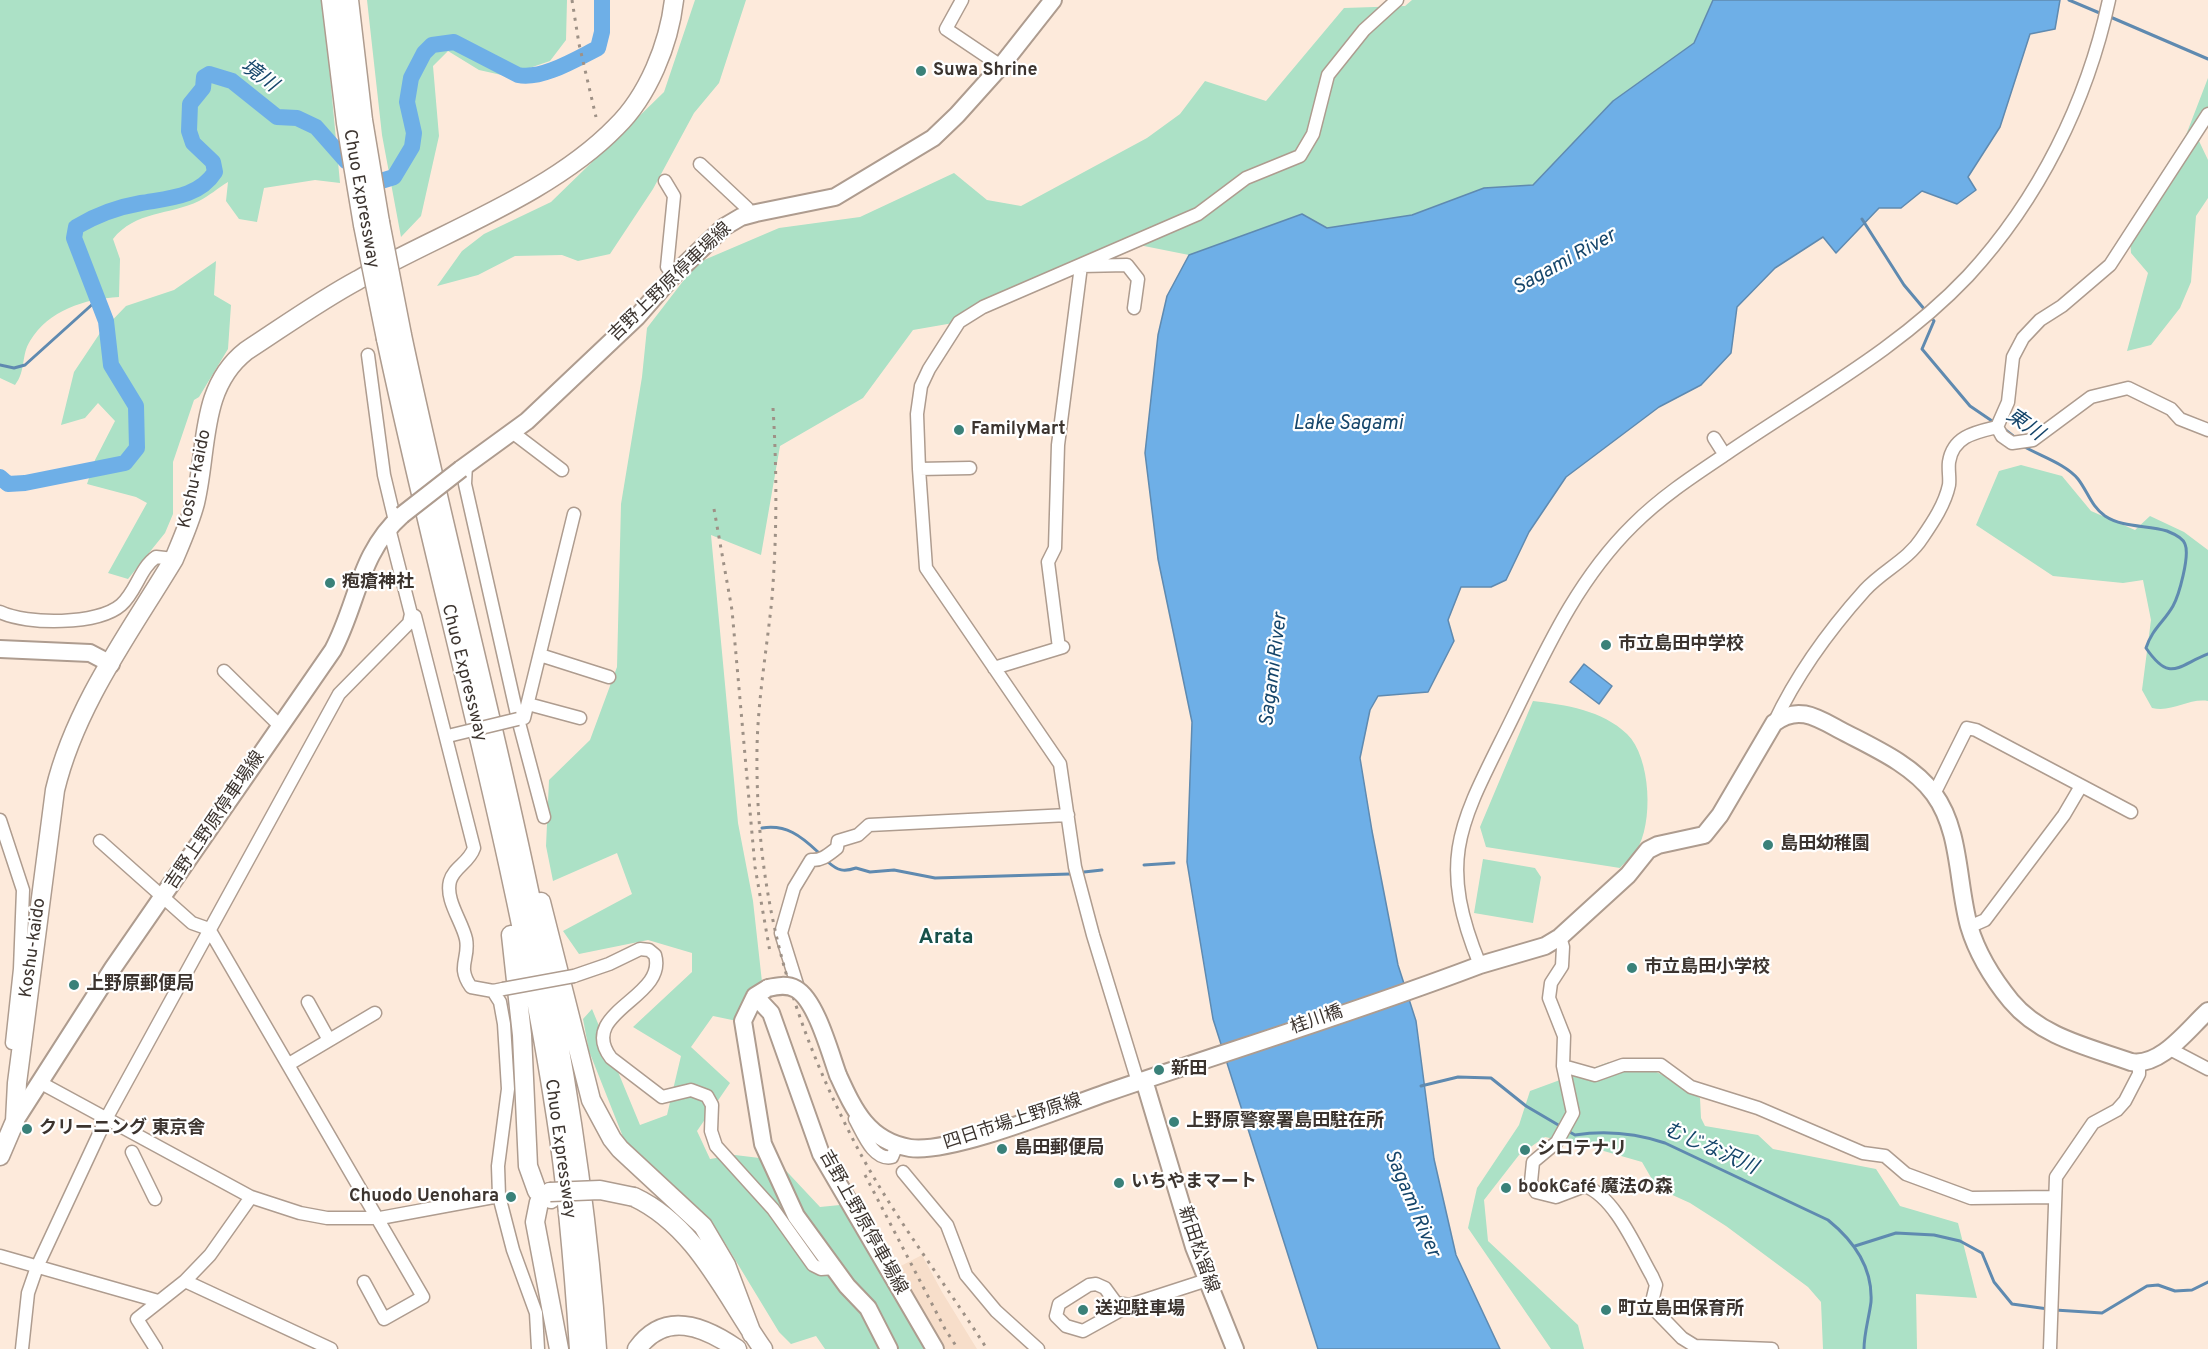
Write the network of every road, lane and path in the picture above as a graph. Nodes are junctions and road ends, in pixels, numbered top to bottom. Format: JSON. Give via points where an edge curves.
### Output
{"nodes":[{"id":1,"x":331,"y":0,"type":"edge"},
{"id":2,"x":349,"y":0,"type":"edge"},
{"id":3,"x":674,"y":0,"type":"edge"},
{"id":4,"x":962,"y":0,"type":"edge"},
{"id":5,"x":1053,"y":0,"type":"edge"},
{"id":6,"x":1397,"y":0,"type":"edge"},
{"id":7,"x":2109,"y":0,"type":"edge"},
{"id":8,"x":1001,"y":66,"type":"junction"},
{"id":9,"x":2208,"y":114,"type":"edge"},
{"id":10,"x":700,"y":164,"type":"dead end"},
{"id":11,"x":665,"y":181,"type":"dead end"},
{"id":12,"x":748,"y":215,"type":"junction"},
{"id":13,"x":1081,"y":266,"type":"junction"},
{"id":14,"x":675,"y":274,"type":"junction"},
{"id":15,"x":1134,"y":308,"type":"dead end"},
{"id":16,"x":394,"y":337,"type":"junction"},
{"id":17,"x":368,"y":355,"type":"dead end"},
{"id":18,"x":1997,"y":427,"type":"junction"},
{"id":19,"x":2208,"y":430,"type":"edge"},
{"id":20,"x":512,"y":432,"type":"junction"},
{"id":21,"x":463,"y":467,"type":"junction"},
{"id":22,"x":970,"y":468,"type":"dead end"},
{"id":23,"x":919,"y":469,"type":"junction"},
{"id":24,"x":562,"y":470,"type":"dead end"},
{"id":25,"x":574,"y":514,"type":"dead end"},
{"id":26,"x":395,"y":521,"type":"junction"},
{"id":27,"x":174,"y":559,"type":"junction"},
{"id":28,"x":0,"y":612,"type":"edge"},
{"id":29,"x":411,"y":614,"type":"junction"},
{"id":30,"x":0,"y":649,"type":"edge"},
{"id":31,"x":540,"y":655,"type":"junction"},
{"id":32,"x":111,"y":664,"type":"junction"},
{"id":33,"x":994,"y":668,"type":"junction"},
{"id":34,"x":224,"y":671,"type":"dead end"},
{"id":35,"x":609,"y":677,"type":"dead end"},
{"id":36,"x":467,"y":691,"type":"junction"},
{"id":37,"x":528,"y":704,"type":"junction"},
{"id":38,"x":580,"y":718,"type":"dead end"},
{"id":39,"x":518,"y":719,"type":"junction"},
{"id":40,"x":1774,"y":723,"type":"junction"},
{"id":41,"x":280,"y":727,"type":"junction"},
{"id":42,"x":450,"y":736,"type":"junction"},
{"id":43,"x":2081,"y":786,"type":"junction"},
{"id":44,"x":1934,"y":794,"type":"junction"},
{"id":45,"x":508,"y":798,"type":"junction"},
{"id":46,"x":2131,"y":812,"type":"dead end"},
{"id":47,"x":1068,"y":815,"type":"junction"},
{"id":48,"x":544,"y":817,"type":"dead end"},
{"id":49,"x":0,"y":820,"type":"edge"},
{"id":50,"x":99,"y":841,"type":"dead end"},
{"id":51,"x":163,"y":899,"type":"junction"},
{"id":52,"x":1969,"y":927,"type":"junction"},
{"id":53,"x":210,"y":929,"type":"junction"},
{"id":54,"x":1560,"y":937,"type":"junction"},
{"id":55,"x":1480,"y":965,"type":"junction"},
{"id":56,"x":498,"y":990,"type":"junction"},
{"id":57,"x":762,"y":992,"type":"junction"},
{"id":58,"x":308,"y":1002,"type":"dead end"},
{"id":59,"x":2208,"y":1011,"type":"edge"},
{"id":60,"x":375,"y":1013,"type":"dead end"},
{"id":61,"x":0,"y":1034,"type":"edge"},
{"id":62,"x":329,"y":1040,"type":"junction"},
{"id":63,"x":16,"y":1046,"type":"junction"},
{"id":64,"x":2168,"y":1048,"type":"junction"},
{"id":65,"x":2139,"y":1064,"type":"junction"},
{"id":66,"x":289,"y":1065,"type":"junction"},
{"id":67,"x":1563,"y":1066,"type":"junction"},
{"id":68,"x":1179,"y":1068,"type":"joint"},
{"id":69,"x":2208,"y":1070,"type":"edge"},
{"id":70,"x":1141,"y":1081,"type":"junction"},
{"id":71,"x":41,"y":1083,"type":"junction"},
{"id":72,"x":106,"y":1119,"type":"junction"},
{"id":73,"x":15,"y":1121,"type":"junction"},
{"id":74,"x":897,"y":1145,"type":"junction"},
{"id":75,"x":132,"y":1152,"type":"dead end"},
{"id":76,"x":0,"y":1156,"type":"edge"},
{"id":77,"x":903,"y":1172,"type":"dead end"},
{"id":78,"x":499,"y":1196,"type":"junction"},
{"id":79,"x":548,"y":1196,"type":"junction"},
{"id":80,"x":251,"y":1197,"type":"junction"},
{"id":81,"x":2054,"y":1197,"type":"junction"},
{"id":82,"x":155,"y":1199,"type":"dead end"},
{"id":83,"x":380,"y":1218,"type":"junction"},
{"id":84,"x":0,"y":1256,"type":"edge"},
{"id":85,"x":37,"y":1268,"type":"junction"},
{"id":86,"x":835,"y":1268,"type":"junction"},
{"id":87,"x":1207,"y":1280,"type":"junction"},
{"id":88,"x":185,"y":1281,"type":"junction"},
{"id":89,"x":364,"y":1282,"type":"dead end"},
{"id":90,"x":158,"y":1301,"type":"junction"},
{"id":91,"x":1131,"y":1305,"type":"junction"},
{"id":92,"x":751,"y":1341,"type":"edge"},
{"id":93,"x":22,"y":1349,"type":"edge"},
{"id":94,"x":156,"y":1349,"type":"edge"},
{"id":95,"x":331,"y":1349,"type":"edge"},
{"id":96,"x":538,"y":1349,"type":"edge"},
{"id":97,"x":559,"y":1349,"type":"edge"},
{"id":98,"x":579,"y":1349,"type":"edge"},
{"id":99,"x":597,"y":1349,"type":"edge"},
{"id":100,"x":637,"y":1349,"type":"edge"},
{"id":101,"x":737,"y":1349,"type":"edge"},
{"id":102,"x":763,"y":1349,"type":"edge"},
{"id":103,"x":889,"y":1349,"type":"edge"},
{"id":104,"x":934,"y":1349,"type":"edge"},
{"id":105,"x":1038,"y":1349,"type":"edge"},
{"id":106,"x":1235,"y":1349,"type":"edge"},
{"id":107,"x":1772,"y":1349,"type":"edge"},
{"id":108,"x":2050,"y":1349,"type":"edge"}],
"edges":[{"from":1,"to":16,"type":"highway","name":"Chuo Expressway","bridge":true,"via":[[346,123]]},
{"from":2,"to":16,"type":"highway","name":"Chuo Expressway","bridge":true},
{"from":3,"to":27,"type":"highway","name":"Koshu-kaido","via":[[668,30],[646,84],[618,126],[596,146],[512,199],[357,280],[235,360],[213,394],[195,501]]},
{"from":4,"to":8,"type":"street","via":[[946,29]]},
{"from":5,"to":8,"type":"main road","name":"吉野上野原停車場線"},
{"from":6,"to":13,"type":"street","via":[[1364,30],[1328,75],[1313,134],[1300,156],[1246,178],[1198,214]]},
{"from":7,"to":55,"type":"street","via":[[2090,73],[2052,156],[2020,210],[1967,276],[1881,352],[1666,495],[1608,552],[1568,607],[1479,786],[1459,841],[1459,902]]},
{"from":8,"to":12,"type":"main road","name":"吉野上野原停車場線","via":[[933,138],[876,174],[835,197]]},
{"from":9,"to":18,"type":"street","via":[[2110,265],[2023,338],[2013,357],[2008,402]]},
{"from":10,"to":12,"type":"street","via":[[747,208]]},
{"from":11,"to":14,"type":"street","via":[[674,196],[667,267]]},
{"from":12,"to":14,"type":"main road","name":"吉野上野原停車場線","via":[[724,227]]},
{"from":13,"to":15,"type":"street","via":[[1127,265],[1138,279]]},
{"from":13,"to":23,"type":"street","via":[[983,307],[959,322],[921,386],[917,414]]},
{"from":13,"to":33,"type":"street","via":[[1058,445],[1055,548],[1048,562],[1061,648]]},
{"from":14,"to":20,"type":"main road","name":"吉野上野原停車場線","via":[[637,317]]},
{"from":16,"to":36,"type":"highway","name":"Chuo Expressway"},
{"from":16,"to":45,"type":"highway","name":"Chuo Expressway"},
{"from":17,"to":26,"type":"street","via":[[384,475]]},
{"from":18,"to":19,"type":"street","via":[[2012,442],[2034,440],[2091,397],[2128,388],[2171,409],[2180,419]]},
{"from":18,"to":40,"type":"street","via":[[1971,433],[1959,441],[1951,456],[1949,484],[1942,505],[1923,537],[1914,550],[1866,589],[1817,651]]},
{"from":20,"to":21,"type":"main road","name":"吉野上野原停車場線"},
{"from":20,"to":24,"type":"street"},
{"from":21,"to":26,"type":"main road","name":"吉野上野原停車場線","bridge":true},
{"from":21,"to":39,"type":"street"},
{"from":22,"to":23,"type":"street"},
{"from":23,"to":33,"type":"street","via":[[926,568]]},
{"from":25,"to":31,"type":"street"},
{"from":26,"to":29,"type":"street"},
{"from":26,"to":41,"type":"main road","name":"吉野上野原停車場線","via":[[364,564],[346,625]]},
{"from":27,"to":28,"type":"street","via":[[156,557],[149,562],[123,603],[104,613],[44,621]]},
{"from":27,"to":32,"type":"highway","name":"Koshu-kaido"},
{"from":29,"to":42,"type":"street","via":[[415,616]]},
{"from":29,"to":53,"type":"street","via":[[409,623],[339,694]]},
{"from":30,"to":32,"type":"main road","via":[[90,653]]},
{"from":31,"to":35,"type":"street"},
{"from":31,"to":37,"type":"street"},
{"from":32,"to":63,"type":"highway","name":"Koshu-kaido","via":[[67,747],[55,790]]},
{"from":33,"to":47,"type":"street","via":[[1060,764]]},
{"from":34,"to":41,"type":"street"},
{"from":36,"to":79,"type":"highway","via":[[516,974],[528,1166],[533,1185]]},
{"from":36,"to":98,"type":"highway","name":"Chuo Expressway","via":[[511,879],[546,1059],[564,1174]]},
{"from":37,"to":38,"type":"street"},
{"from":37,"to":39,"type":"street","via":[[524,718]]},
{"from":39,"to":42,"type":"street","bridge":true},
{"from":39,"to":48,"type":"street"},
{"from":40,"to":44,"type":"main road","via":[[1794,713],[1812,716],[1898,762]]},
{"from":40,"to":54,"type":"main road","via":[[1713,826],[1704,835],[1648,850],[1620,883]]},
{"from":41,"to":51,"type":"main road","name":"吉野上野原停車場線"},
{"from":42,"to":56,"type":"street","via":[[474,849],[471,857],[454,871],[449,888],[466,940],[462,967],[471,987]]},
{"from":43,"to":44,"type":"street","via":[[1967,728]]},
{"from":43,"to":46,"type":"street"},
{"from":43,"to":52,"type":"street","via":[[2064,815],[1985,920]]},
{"from":44,"to":52,"type":"main road","via":[[1949,826]]},
{"from":45,"to":92,"type":"highway","via":[[546,918],[591,1100],[620,1149],[692,1214],[712,1239],[733,1281]]},
{"from":45,"to":99,"type":"highway","name":"Chuo Expressway","via":[[560,1047],[586,1232]]},
{"from":47,"to":70,"type":"street","via":[[1075,867],[1090,923]]},
{"from":47,"to":74,"type":"street","via":[[869,825],[858,835],[838,841],[837,848],[819,861],[811,860],[794,888],[781,933],[791,972],[818,1042],[842,1098],[876,1154],[885,1159],[892,1157]]},
{"from":49,"to":63,"type":"street","via":[[23,890]]},
{"from":50,"to":51,"type":"street"},
{"from":51,"to":53,"type":"street","via":[[192,923]]},
{"from":51,"to":71,"type":"main road","name":"吉野上野原停車場線","via":[[113,968]]},
{"from":52,"to":65,"type":"main road","via":[[1993,976],[2027,1018],[2048,1032]]},
{"from":53,"to":66,"type":"street"},
{"from":53,"to":72,"type":"street"},
{"from":54,"to":55,"type":"main road","via":[[1545,946]]},
{"from":54,"to":67,"type":"street","via":[[1562,966],[1551,983],[1549,998],[1564,1036]]},
{"from":55,"to":68,"type":"main road","name":"桂川橋"},
{"from":56,"to":78,"type":"street","via":[[508,1089],[498,1166]]},
{"from":56,"to":86,"type":"street","bridge":true,"via":[[574,976],[649,950],[658,964],[656,974],[650,984],[613,1014],[603,1041],[605,1050],[662,1097],[691,1090],[707,1096],[712,1105],[711,1131],[716,1146],[773,1209],[813,1265]]},
{"from":57,"to":74,"type":"main road","name":"四日市場上野原線","bridge":true,"via":[[786,986],[797,989],[807,1000],[838,1075],[865,1125]]},
{"from":57,"to":86,"type":"main road","via":[[743,1021],[763,1144],[796,1216]]},
{"from":57,"to":104,"type":"main road","name":"吉野上野原停車場線","via":[[821,1154]]},
{"from":58,"to":62,"type":"street"},
{"from":59,"to":64,"type":"main road"},
{"from":60,"to":62,"type":"street"},
{"from":61,"to":63,"type":"street"},
{"from":62,"to":66,"type":"street"},
{"from":63,"to":73,"type":"highway","name":"Koshu-kaido"},
{"from":64,"to":65,"type":"main road"},
{"from":64,"to":69,"type":"street"},
{"from":65,"to":81,"type":"street","via":[[2139,1074],[2125,1101],[2093,1123],[2056,1177]]},
{"from":66,"to":83,"type":"street"},
{"from":67,"to":81,"type":"street","via":[[1595,1075],[1623,1065],[1661,1065],[1691,1088],[1758,1108],[1863,1153],[1885,1156],[1906,1174],[1971,1198]]},
{"from":67,"to":107,"type":"street","via":[[1573,1113],[1557,1142],[1533,1162],[1531,1182],[1536,1191],[1556,1197],[1585,1186],[1608,1201],[1656,1285],[1651,1306],[1682,1338],[1695,1346]]},
{"from":68,"to":70,"type":"main road","name":"四日市場上野原線"},
{"from":70,"to":74,"type":"main road","name":"四日市場上野原線","via":[[940,1147]]},
{"from":70,"to":87,"type":"main road","name":"新田松留線"},
{"from":71,"to":72,"type":"street"},
{"from":71,"to":73,"type":"main road","name":"吉野上野原停車場線"},
{"from":72,"to":80,"type":"street"},
{"from":72,"to":85,"type":"street"},
{"from":73,"to":76,"type":"highway","name":"Koshu-kaido"},
{"from":75,"to":82,"type":"street"},
{"from":77,"to":105,"type":"street","via":[[947,1225],[966,1275],[996,1311]]},
{"from":78,"to":83,"type":"street"},
{"from":78,"to":96,"type":"street","via":[[536,1313]]},
{"from":79,"to":92,"type":"highway","bridge":true,"via":[[600,1190],[664,1215],[689,1239]]},
{"from":79,"to":97,"type":"highway","via":[[535,1212],[535,1228]]},
{"from":80,"to":83,"type":"street","via":[[300,1214]]},
{"from":80,"to":88,"type":"street","via":[[210,1255]]},
{"from":81,"to":108,"type":"street"},
{"from":83,"to":89,"type":"street","via":[[423,1297],[384,1319]]},
{"from":84,"to":85,"type":"street"},
{"from":85,"to":90,"type":"street"},
{"from":85,"to":93,"type":"street","via":[[28,1293]]},
{"from":86,"to":103,"type":"main road","via":[[868,1308]]},
{"from":87,"to":91,"type":"street"},
{"from":87,"to":106,"type":"main road","name":"新田松留線"},
{"from":88,"to":90,"type":"street"},
{"from":88,"to":95,"type":"street"},
{"from":90,"to":94,"type":"street","via":[[137,1319]]},
{"from":91,"to":91,"type":"street","via":[[1083,1331],[1066,1326],[1056,1316],[1059,1304],[1089,1285],[1105,1288],[1116,1303]]},
{"from":92,"to":102,"type":"highway"},
{"from":100,"to":101,"type":"highway","via":[[654,1331],[677,1326],[700,1328]]}]}
